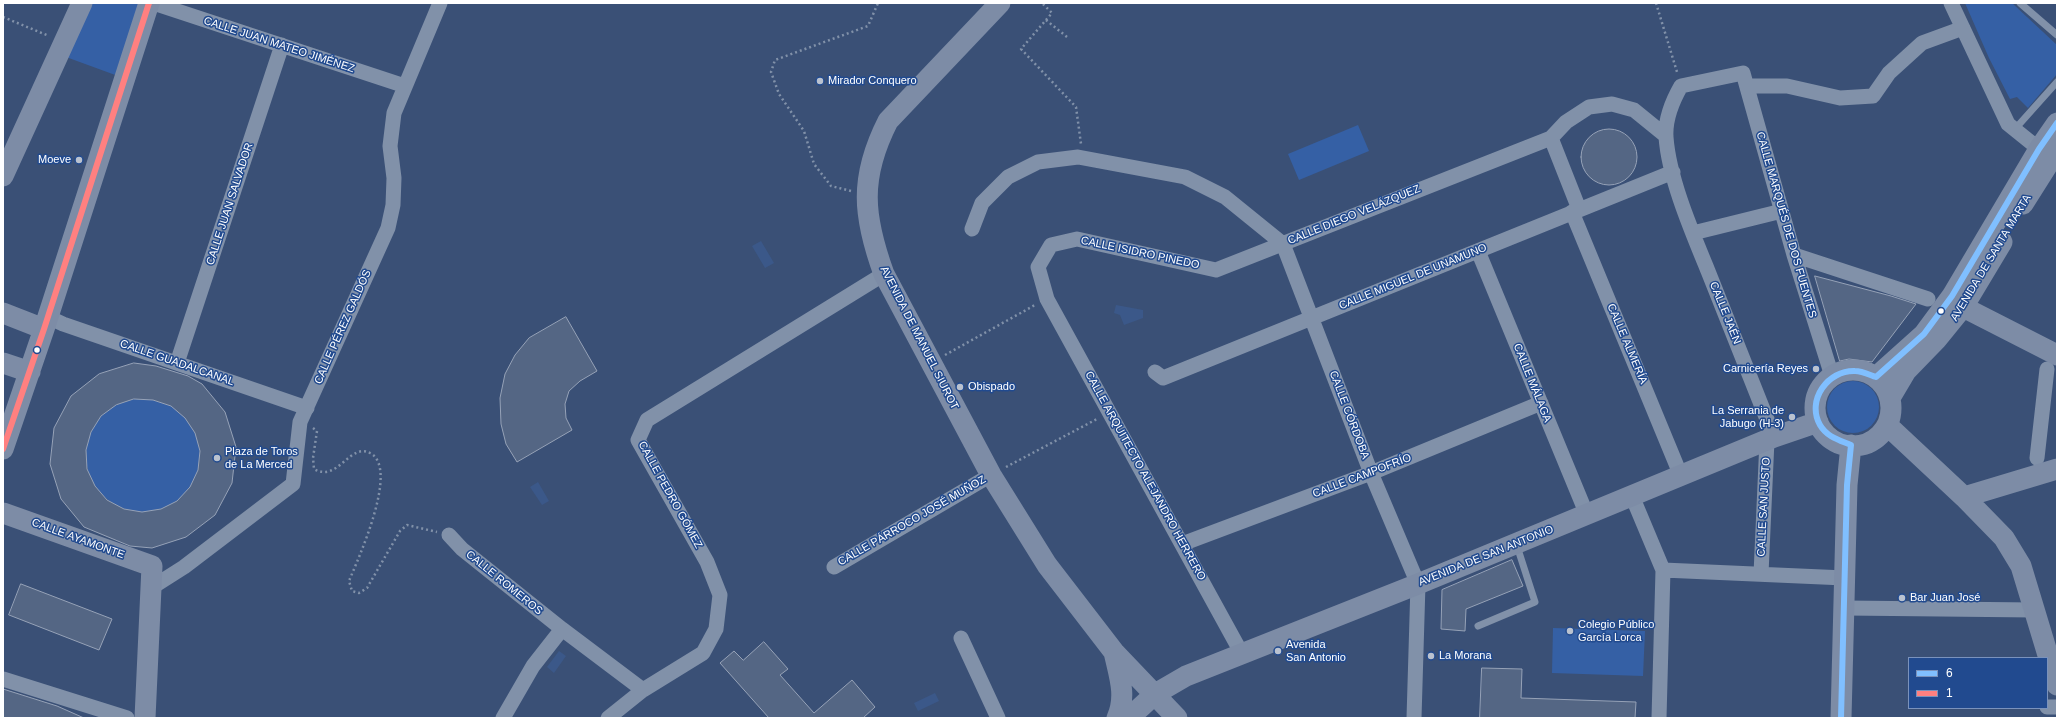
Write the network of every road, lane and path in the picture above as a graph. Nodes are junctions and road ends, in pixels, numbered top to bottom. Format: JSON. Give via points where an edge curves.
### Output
{"nodes":[{"id":1,"x":82,"y":3,"type":"edge"},
{"id":2,"x":149,"y":3,"type":"edge"},
{"id":3,"x":153,"y":3,"type":"edge"},
{"id":4,"x":440,"y":3,"type":"edge"},
{"id":5,"x":878,"y":3,"type":"edge"},
{"id":6,"x":1000,"y":3,"type":"edge"},
{"id":7,"x":1656,"y":3,"type":"edge"},
{"id":8,"x":1951,"y":3,"type":"edge"},
{"id":9,"x":2020,"y":3,"type":"edge"},
{"id":10,"x":1042,"y":4,"type":"dead end"},
{"id":11,"x":3,"y":17,"type":"edge"},
{"id":12,"x":1046,"y":20,"type":"junction"},
{"id":13,"x":1963,"y":28,"type":"junction"},
{"id":14,"x":2057,"y":35,"type":"edge"},
{"id":15,"x":50,"y":36,"type":"dead end"},
{"id":16,"x":1067,"y":37,"type":"dead end"},
{"id":17,"x":282,"y":45,"type":"junction"},
{"id":18,"x":1745,"y":79,"type":"junction"},
{"id":19,"x":2057,"y":82,"type":"edge"},
{"id":20,"x":405,"y":86,"type":"junction"},
{"id":21,"x":1681,"y":86,"type":"junction"},
{"id":22,"x":2057,"y":123,"type":"edge"},
{"id":23,"x":2015,"y":129,"type":"junction"},
{"id":24,"x":1666,"y":136,"type":"junction"},
{"id":25,"x":1551,"y":138,"type":"junction"},
{"id":26,"x":2048,"y":150,"type":"edge"},
{"id":27,"x":1083,"y":158,"type":"junction"},
{"id":28,"x":4,"y":170,"type":"edge"},
{"id":29,"x":1673,"y":172,"type":"junction"},
{"id":30,"x":867,"y":195,"type":"junction"},
{"id":31,"x":1575,"y":211,"type":"junction"},
{"id":32,"x":1782,"y":211,"type":"junction"},
{"id":33,"x":972,"y":229,"type":"dead end"},
{"id":34,"x":1693,"y":233,"type":"junction"},
{"id":35,"x":1283,"y":244,"type":"junction"},
{"id":36,"x":1478,"y":251,"type":"junction"},
{"id":37,"x":1794,"y":254,"type":"junction"},
{"id":38,"x":884,"y":274,"type":"junction"},
{"id":39,"x":1928,"y":299,"type":"dead end"},
{"id":40,"x":1042,"y":301,"type":"junction"},
{"id":41,"x":1963,"y":307,"type":"junction"},
{"id":42,"x":3,"y":313,"type":"edge"},
{"id":43,"x":1312,"y":318,"type":"junction"},
{"id":44,"x":46,"y":323,"type":"junction"},
{"id":45,"x":2052,"y":362,"type":"edge"},
{"id":46,"x":3,"y":363,"type":"edge"},
{"id":47,"x":178,"y":363,"type":"junction"},
{"id":48,"x":931,"y":363,"type":"junction"},
{"id":49,"x":30,"y":372,"type":"junction"},
{"id":50,"x":1155,"y":372,"type":"dead end"},
{"id":51,"x":1832,"y":376,"type":"junction"},
{"id":52,"x":1876,"y":377,"type":"junction"},
{"id":53,"x":1890,"y":398,"type":"junction"},
{"id":54,"x":1541,"y":403,"type":"junction"},
{"id":55,"x":307,"y":408,"type":"junction"},
{"id":56,"x":1099,"y":418,"type":"dead end"},
{"id":57,"x":1818,"y":422,"type":"junction"},
{"id":58,"x":308,"y":424,"type":"dead end"},
{"id":59,"x":1887,"y":425,"type":"junction"},
{"id":60,"x":1771,"y":439,"type":"junction"},
{"id":61,"x":1851,"y":446,"type":"junction"},
{"id":62,"x":3,"y":449,"type":"edge"},
{"id":63,"x":2037,"y":458,"type":"dead end"},
{"id":64,"x":2057,"y":469,"type":"edge"},
{"id":65,"x":1371,"y":473,"type":"junction"},
{"id":66,"x":991,"y":475,"type":"junction"},
{"id":67,"x":1681,"y":476,"type":"junction"},
{"id":68,"x":1632,"y":496,"type":"junction"},
{"id":69,"x":1964,"y":497,"type":"junction"},
{"id":70,"x":3,"y":512,"type":"edge"},
{"id":71,"x":1587,"y":515,"type":"junction"},
{"id":72,"x":449,"y":534,"type":"joint"},
{"id":73,"x":1182,"y":544,"type":"junction"},
{"id":74,"x":1516,"y":544,"type":"junction"},
{"id":75,"x":834,"y":567,"type":"dead end"},
{"id":76,"x":1662,"y":570,"type":"junction"},
{"id":77,"x":1761,"y":574,"type":"junction"},
{"id":78,"x":1846,"y":578,"type":"junction"},
{"id":79,"x":1418,"y":584,"type":"junction"},
{"id":80,"x":151,"y":588,"type":"junction"},
{"id":81,"x":1845,"y":608,"type":"junction"},
{"id":82,"x":2035,"y":610,"type":"junction"},
{"id":83,"x":1478,"y":626,"type":"dead end"},
{"id":84,"x":562,"y":630,"type":"junction"},
{"id":85,"x":961,"y":638,"type":"dead end"},
{"id":86,"x":1114,"y":652,"type":"junction"},
{"id":87,"x":1242,"y":654,"type":"junction"},
{"id":88,"x":3,"y":679,"type":"edge"},
{"id":89,"x":2057,"y":685,"type":"edge"},
{"id":90,"x":643,"y":690,"type":"junction"},
{"id":91,"x":1155,"y":694,"type":"junction"},
{"id":92,"x":127,"y":718,"type":"edge"},
{"id":93,"x":145,"y":718,"type":"edge"},
{"id":94,"x":503,"y":718,"type":"edge"},
{"id":95,"x":608,"y":718,"type":"edge"},
{"id":96,"x":998,"y":718,"type":"edge"},
{"id":97,"x":1118,"y":718,"type":"edge"},
{"id":98,"x":1129,"y":718,"type":"edge"},
{"id":99,"x":1177,"y":718,"type":"edge"},
{"id":100,"x":1414,"y":718,"type":"edge"},
{"id":101,"x":1659,"y":718,"type":"edge"},
{"id":102,"x":1841,"y":718,"type":"edge"}],
"edges":[{"from":1,"to":28,"type":"main road"},
{"from":2,"to":44,"type":"main road"},
{"from":3,"to":17,"type":"street","name":"CALLE JUAN MATEO JIMÉNEZ"},
{"from":4,"to":20,"type":"street","name":"CALLE PÉREZ GALDÓS"},
{"from":5,"to":30,"type":"path","via":[[868,26],[775,60],[771,72],[779,94],[804,131],[814,164],[831,186]]},
{"from":6,"to":30,"type":"main road","name":"AVENIDA DE MANUEL SIUROT","via":[[888,120],[876,144]]},
{"from":7,"to":21,"type":"path"},
{"from":8,"to":13,"type":"street"},
{"from":9,"to":14,"type":"lane"},
{"from":10,"to":12,"type":"path","via":[[1052,13]]},
{"from":11,"to":15,"type":"path"},
{"from":12,"to":16,"type":"path"},
{"from":12,"to":27,"type":"path","via":[[1021,49],[1076,107]]},
{"from":13,"to":18,"type":"street","via":[[1922,43],[1889,73],[1873,96],[1840,98]]},
{"from":13,"to":23,"type":"street","via":[[2008,124]]},
{"from":17,"to":20,"type":"street","name":"CALLE JUAN MATEO JIMÉNEZ"},
{"from":17,"to":47,"type":"street","name":"CALLE JUAN SALVADOR"},
{"from":18,"to":21,"type":"street"},
{"from":18,"to":32,"type":"street","name":"CALLE MARQUÉS DE DOS FUENTES"},
{"from":19,"to":23,"type":"lane"},
{"from":20,"to":55,"type":"street","name":"CALLE PÉREZ GALDÓS","via":[[394,113],[390,146],[394,178],[393,205],[388,228]]},
{"from":21,"to":24,"type":"street","name":"CALLE JAÉN","via":[[1669,114]]},
{"from":22,"to":26,"type":"main road","name":"AVENIDA DE SANTA MARTA"},
{"from":23,"to":26,"type":"street"},
{"from":24,"to":25,"type":"street","name":"CALLE DIEGO VELÁZQUEZ","via":[[1634,110],[1612,104],[1589,107],[1566,122]]},
{"from":24,"to":29,"type":"street","name":"CALLE JAÉN"},
{"from":25,"to":31,"type":"street","name":"CALLE ALMERÍA"},
{"from":25,"to":35,"type":"street","name":"CALLE DIEGO VELÁZQUEZ"},
{"from":26,"to":41,"type":"main road","name":"AVENIDA DE SANTA MARTA"},
{"from":26,"to":52,"type":"main road","name":"AVENIDA DE SANTA MARTA","via":[[1924,334]]},
{"from":27,"to":33,"type":"street","name":"CALLE DIEGO VELÁZQUEZ","via":[[1038,162],[1008,177],[982,202]]},
{"from":27,"to":35,"type":"street","name":"CALLE DIEGO VELÁZQUEZ","via":[[1185,177],[1225,197]]},
{"from":29,"to":31,"type":"street","name":"CALLE MIGUEL DE UNAMUNO"},
{"from":29,"to":34,"type":"street","name":"CALLE JAÉN"},
{"from":30,"to":38,"type":"main road","name":"AVENIDA DE MANUEL SIUROT","via":[[868,224]]},
{"from":31,"to":36,"type":"street","name":"CALLE MIGUEL DE UNAMUNO"},
{"from":31,"to":67,"type":"street","name":"CALLE ALMERÍA"},
{"from":32,"to":34,"type":"street"},
{"from":32,"to":37,"type":"street","name":"CALLE MARQUÉS DE DOS FUENTES"},
{"from":34,"to":60,"type":"street","name":"CALLE JAÉN"},
{"from":35,"to":40,"type":"street","name":"CALLE ISIDRO PINEDO","via":[[1216,270],[1077,239],[1051,245],[1038,267]]},
{"from":35,"to":43,"type":"street","name":"CALLE CÓRDOBA"},
{"from":36,"to":43,"type":"street","name":"CALLE MIGUEL DE UNAMUNO"},
{"from":36,"to":54,"type":"street","name":"CALLE MÁLAGA"},
{"from":37,"to":39,"type":"street"},
{"from":37,"to":51,"type":"street","name":"CALLE MARQUÉS DE DOS FUENTES"},
{"from":38,"to":48,"type":"main road","name":"AVENIDA DE MANUEL SIUROT"},
{"from":38,"to":90,"type":"street","name":"CALLE PEDRO GÓMEZ","via":[[647,420],[638,440],[707,562],[720,596],[716,629],[703,653]]},
{"from":40,"to":48,"type":"path"},
{"from":40,"to":73,"type":"street","name":"CALLE ARQUITECTO ALEJANDRO HERRERO"},
{"from":41,"to":45,"type":"main road"},
{"from":41,"to":53,"type":"main road","name":"AVENIDA DE SANTA MARTA","via":[[1906,371]]},
{"from":42,"to":44,"type":"main road"},
{"from":43,"to":50,"type":"street","name":"CALLE MIGUEL DE UNAMUNO","via":[[1163,378]]},
{"from":43,"to":65,"type":"street","name":"CALLE CÓRDOBA"},
{"from":44,"to":47,"type":"street","name":"CALLE GUADALCANAL","via":[[63,324]]},
{"from":44,"to":49,"type":"main road"},
{"from":45,"to":63,"type":"street"},
{"from":46,"to":49,"type":"main road"},
{"from":47,"to":55,"type":"street","name":"CALLE GUADALCANAL"},
{"from":48,"to":66,"type":"main road","name":"AVENIDA DE MANUEL SIUROT"},
{"from":49,"to":62,"type":"main road"},
{"from":51,"to":52,"type":"main road","via":[[1854,370]]},
{"from":51,"to":57,"type":"main road","via":[[1817,396],[1815,409]]},
{"from":52,"to":53,"type":"main road","via":[[1885,386]]},
{"from":53,"to":59,"type":"main road","via":[[1891,412]]},
{"from":54,"to":65,"type":"street","name":"CALLE CAMPOFRÍO"},
{"from":54,"to":71,"type":"street","name":"CALLE MÁLAGA"},
{"from":55,"to":80,"type":"street","name":"CALLE PÉREZ GALDÓS","via":[[300,422],[293,484],[184,567]]},
{"from":56,"to":66,"type":"path"},
{"from":57,"to":60,"type":"main road","name":"AVENIDA DE SAN ANTONIO"},
{"from":57,"to":61,"type":"main road","via":[[1831,438]]},
{"from":58,"to":72,"type":"path","via":[[317,431],[314,469],[325,473],[363,451],[375,456],[380,466],[380,492],[350,581],[352,591],[359,593],[367,588],[400,531],[407,525]]},
{"from":59,"to":61,"type":"main road","via":[[1872,441]]},
{"from":59,"to":69,"type":"main road"},
{"from":60,"to":67,"type":"main road","name":"AVENIDA DE SAN ANTONIO"},
{"from":60,"to":77,"type":"street","name":"CALLE SAN JUSTO"},
{"from":61,"to":78,"type":"main road","via":[[1847,485]]},
{"from":64,"to":69,"type":"main road"},
{"from":65,"to":73,"type":"street","name":"CALLE CAMPOFRÍO"},
{"from":65,"to":79,"type":"street","name":"CALLE CÓRDOBA"},
{"from":66,"to":75,"type":"street","name":"CALLE PÁRROCO JOSÉ MUÑOZ"},
{"from":66,"to":86,"type":"main road","name":"AVENIDA DE MANUEL SIUROT","via":[[1047,565]]},
{"from":67,"to":68,"type":"main road","name":"AVENIDA DE SAN ANTONIO"},
{"from":68,"to":71,"type":"main road","name":"AVENIDA DE SAN ANTONIO"},
{"from":68,"to":76,"type":"street"},
{"from":69,"to":82,"type":"main road","via":[[2004,538],[2021,566]]},
{"from":70,"to":80,"type":"main road","name":"CALLE AYAMONTE","via":[[152,566]]},
{"from":71,"to":74,"type":"main road","name":"AVENIDA DE SAN ANTONIO"},
{"from":72,"to":84,"type":"street","name":"CALLE ROMEROS","via":[[462,549]]},
{"from":73,"to":87,"type":"street","name":"CALLE ARQUITECTO ALEJANDRO HERRERO"},
{"from":74,"to":79,"type":"main road","name":"AVENIDA DE SAN ANTONIO"},
{"from":74,"to":83,"type":"lane","via":[[1535,602]]},
{"from":76,"to":77,"type":"street"},
{"from":76,"to":101,"type":"street"},
{"from":77,"to":78,"type":"street"},
{"from":78,"to":81,"type":"main road"},
{"from":79,"to":87,"type":"main road","name":"AVENIDA DE SAN ANTONIO"},
{"from":79,"to":100,"type":"street"},
{"from":80,"to":93,"type":"main road"},
{"from":81,"to":82,"type":"street"},
{"from":81,"to":102,"type":"main road"},
{"from":82,"to":89,"type":"main road"},
{"from":84,"to":90,"type":"street","name":"CALLE ROMEROS"},
{"from":84,"to":94,"type":"street","via":[[533,666]]},
{"from":85,"to":96,"type":"street"},
{"from":86,"to":91,"type":"main road","name":"AVENIDA DE MANUEL SIUROT"},
{"from":86,"to":97,"type":"main road","name":"AVENIDA DE MANUEL SIUROT","via":[[1123,690]]},
{"from":87,"to":91,"type":"main road","name":"AVENIDA DE SAN ANTONIO","via":[[1186,676]]},
{"from":88,"to":92,"type":"street"},
{"from":90,"to":95,"type":"street"},
{"from":91,"to":98,"type":"main road"},
{"from":91,"to":99,"type":"main road","name":"AVENIDA DE MANUEL SIUROT"}]}
